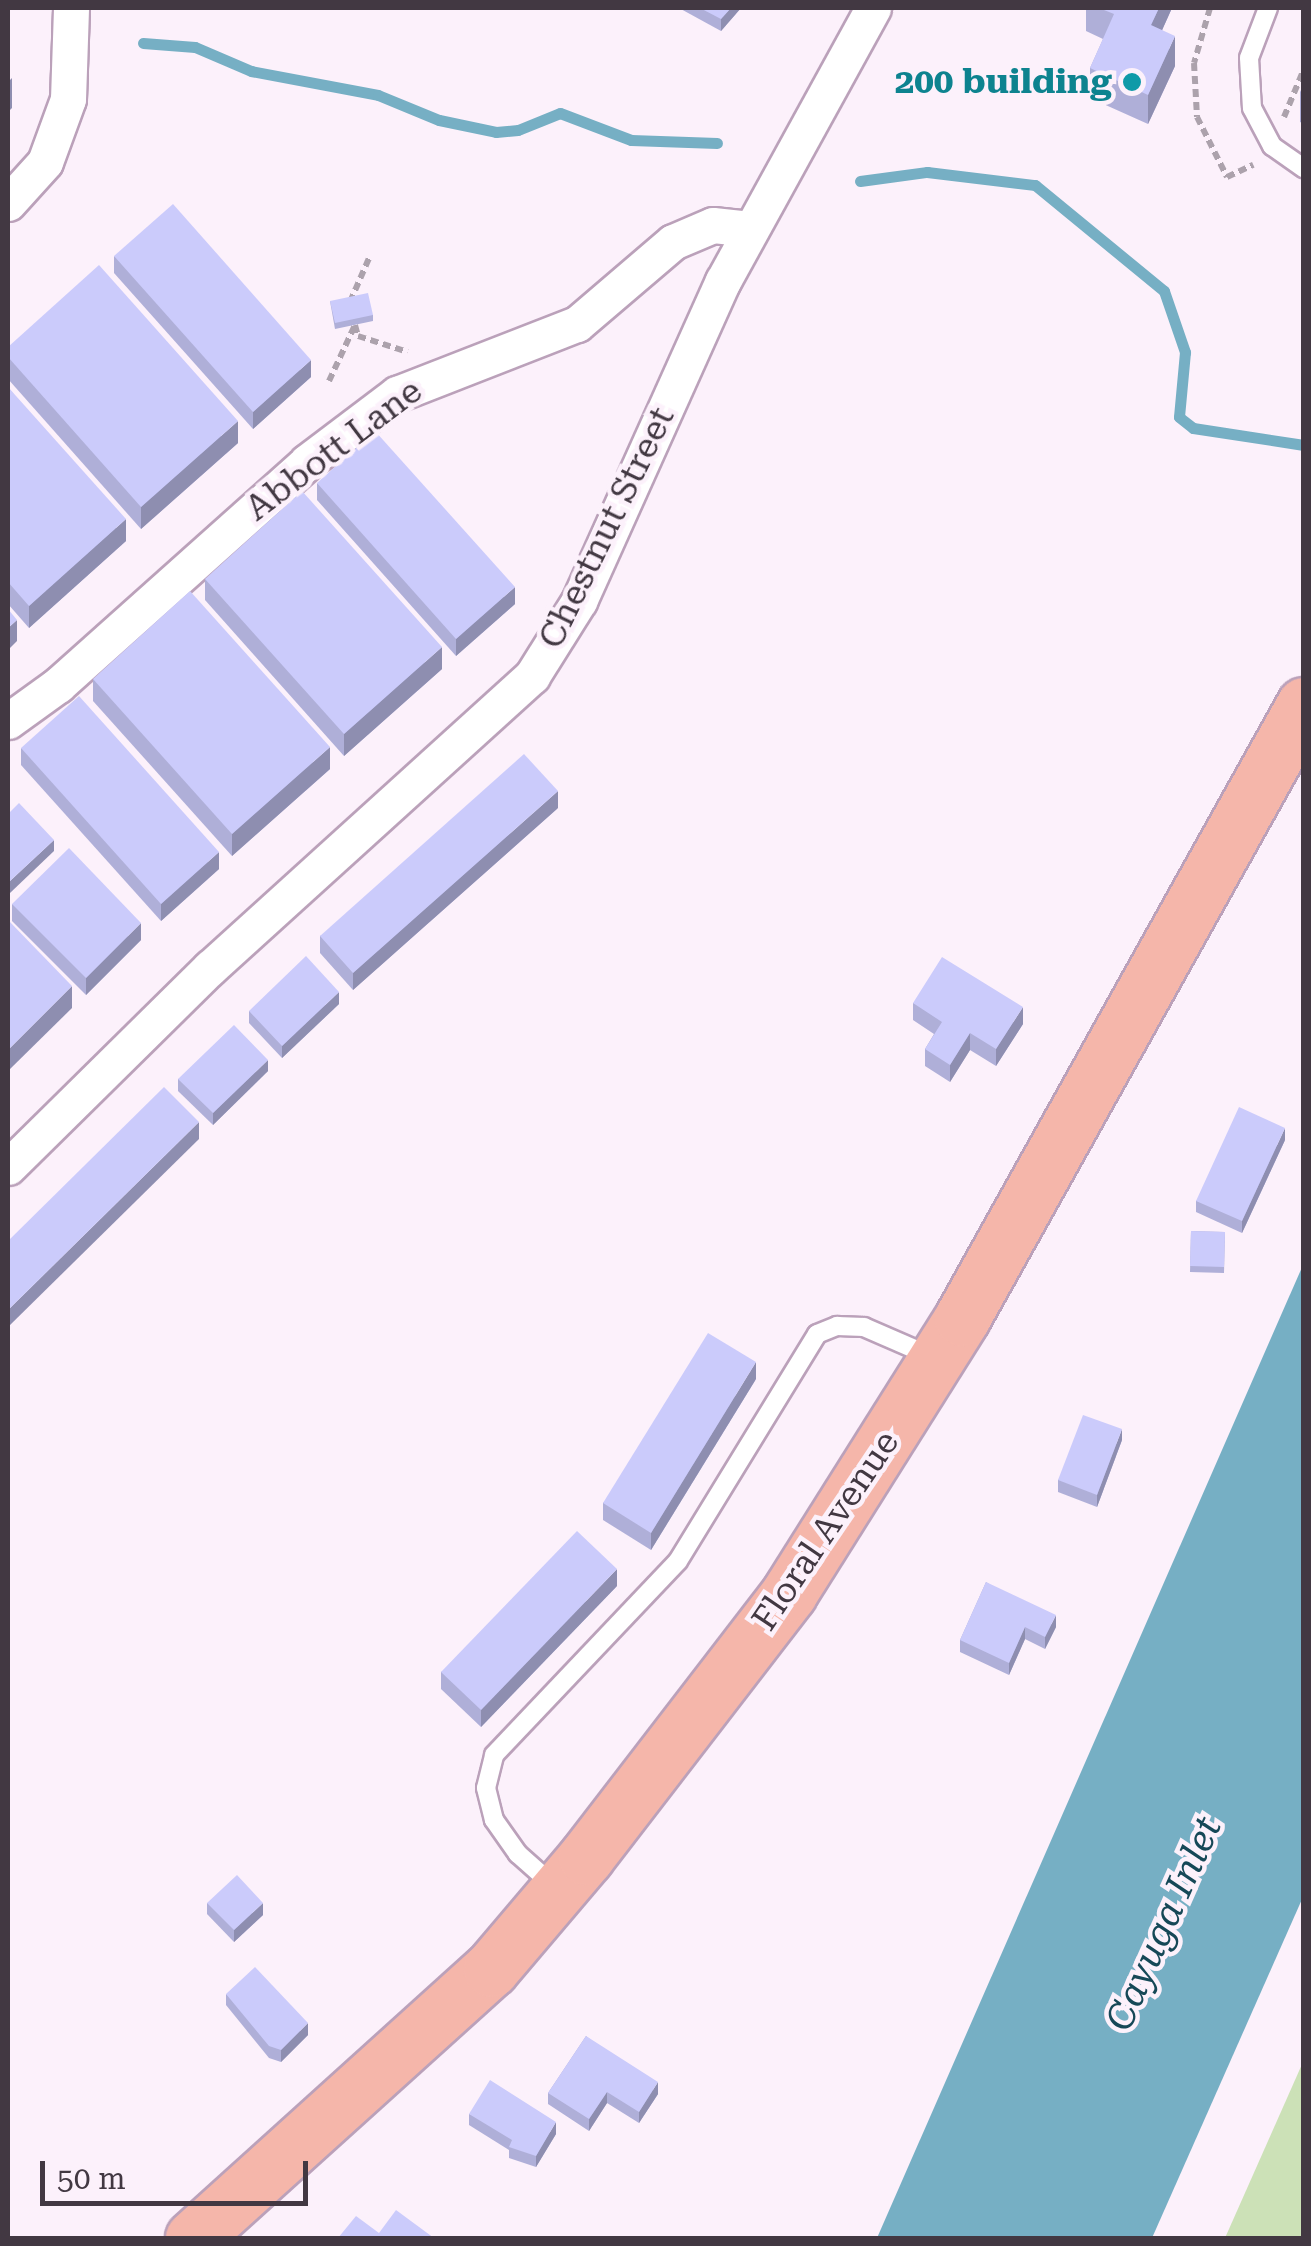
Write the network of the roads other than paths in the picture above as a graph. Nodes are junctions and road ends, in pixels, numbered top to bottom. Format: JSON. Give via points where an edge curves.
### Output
{"nodes":[{"id":1,"x":71,"y":8,"type":"edge"},
{"id":2,"x":873,"y":8,"type":"edge"},
{"id":3,"x":1268,"y":8,"type":"edge"},
{"id":4,"x":1304,"y":168,"type":"edge"},
{"id":5,"x":8,"y":203,"type":"edge"},
{"id":6,"x":750,"y":229,"type":"junction"},
{"id":7,"x":1304,"y":705,"type":"edge"},
{"id":8,"x":8,"y":721,"type":"edge"},
{"id":9,"x":8,"y":1167,"type":"edge"},
{"id":10,"x":938,"y":1359,"type":"junction"},
{"id":11,"x":560,"y":1890,"type":"junction"},
{"id":12,"x":193,"y":2238,"type":"edge"}],
"edges":[{"from":1,"to":5,"type":"street","via":[[68,99],[45,162]]},
{"from":2,"to":6,"type":"street","name":"Chestnut Street"},
{"from":3,"to":4,"type":"lane","via":[[1249,58],[1252,108],[1272,146]]},
{"from":6,"to":8,"type":"street","name":"Abbott Lane","via":[[713,224],[673,242],[587,318],[397,394],[308,462],[58,685]]},
{"from":6,"to":9,"type":"street","name":"Chestnut Street","via":[[579,601],[532,676],[210,968]]},
{"from":7,"to":10,"type":"main road","name":"Floral Avenue"},
{"from":10,"to":11,"type":"main road","name":"Floral Avenue","via":[[789,1593]]},
{"from":10,"to":11,"type":"lane","via":[[864,1327],[836,1326],[817,1334],[668,1573],[494,1755],[486,1788],[499,1830]]},
{"from":11,"to":12,"type":"main road","name":"Floral Avenue","via":[[445,2014]]}]}
